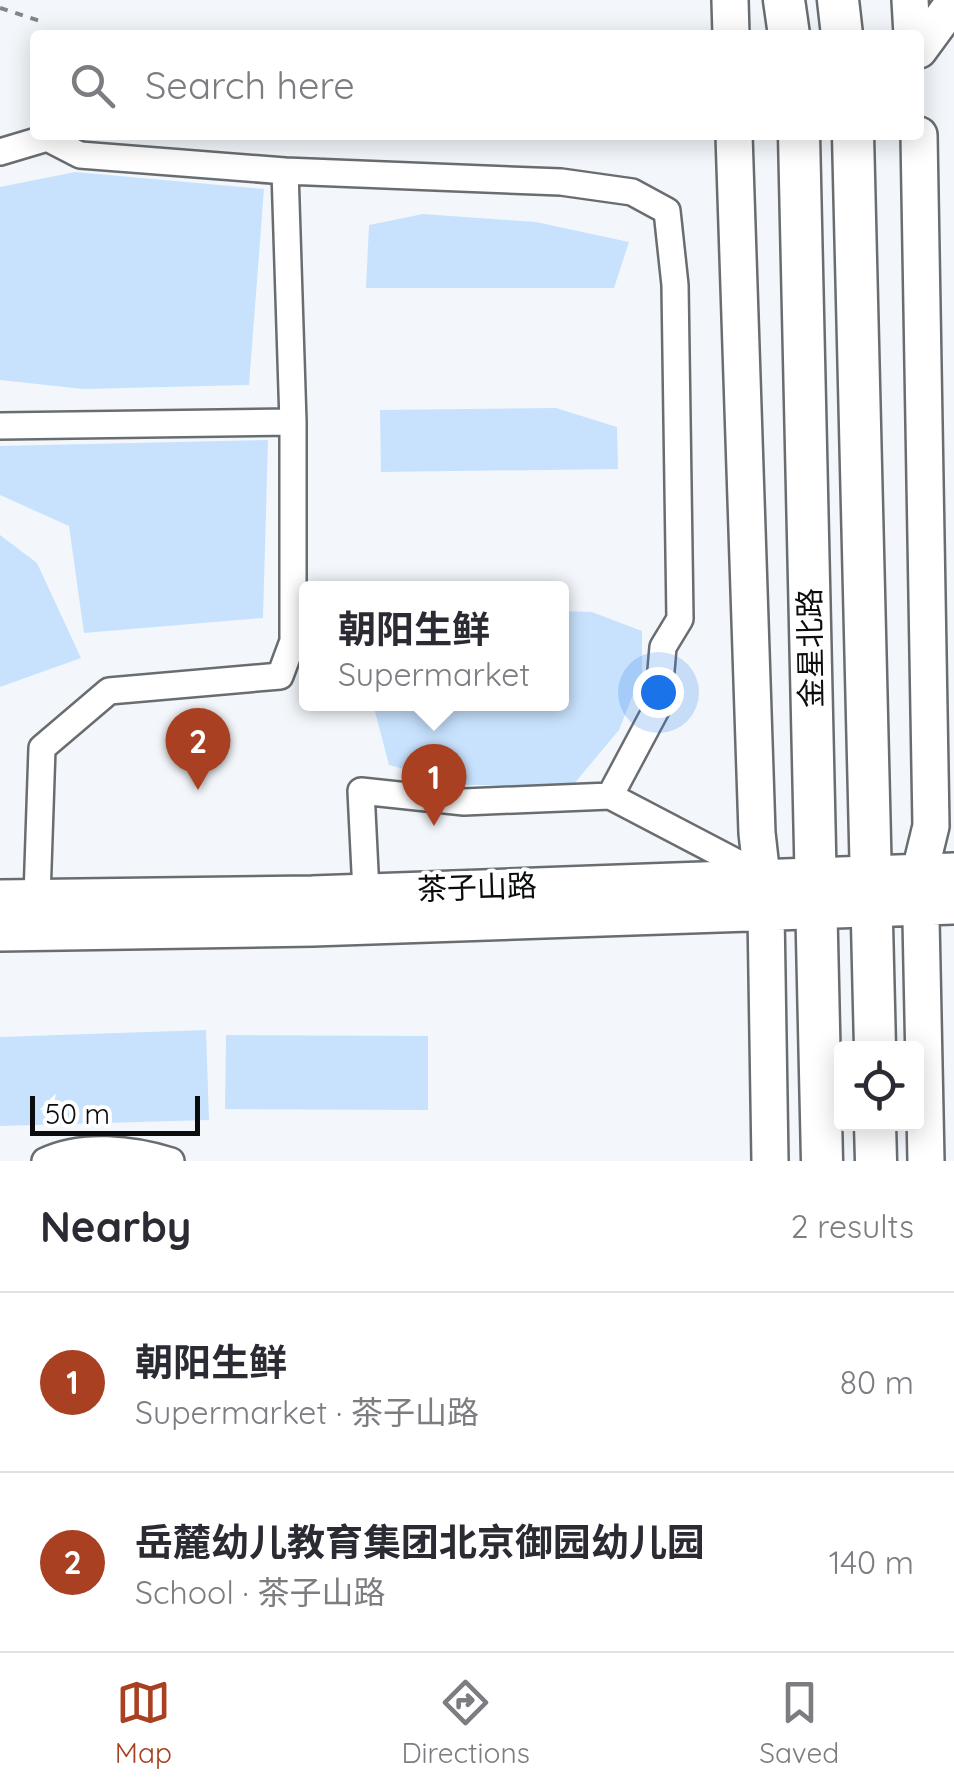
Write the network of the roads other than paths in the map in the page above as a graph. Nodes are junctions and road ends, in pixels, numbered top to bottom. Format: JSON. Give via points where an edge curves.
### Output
{"nodes":[{"id":1,"x":730,"y":0,"type":"edge"},
{"id":2,"x":784,"y":0,"type":"edge"},
{"id":3,"x":838,"y":0,"type":"edge"},
{"id":4,"x":910,"y":0,"type":"edge"},
{"id":5,"x":954,"y":2,"type":"edge"},
{"id":6,"x":731,"y":30,"type":"edge"},
{"id":7,"x":787,"y":30,"type":"edge"},
{"id":8,"x":841,"y":30,"type":"edge"},
{"id":9,"x":912,"y":30,"type":"edge"},
{"id":10,"x":924,"y":43,"type":"edge"},
{"id":11,"x":40,"y":140,"type":"edge"},
{"id":12,"x":51,"y":140,"type":"edge"},
{"id":13,"x":734,"y":140,"type":"edge"},
{"id":14,"x":799,"y":140,"type":"edge"},
{"id":15,"x":853,"y":140,"type":"edge"},
{"id":16,"x":919,"y":140,"type":"edge"},
{"id":17,"x":0,"y":152,"type":"edge"},
{"id":18,"x":285,"y":171,"type":"junction"},
{"id":19,"x":293,"y":422,"type":"junction"},
{"id":20,"x":0,"y":426,"type":"edge"},
{"id":21,"x":610,"y":796,"type":"junction"},
{"id":22,"x":762,"y":876,"type":"junction"},
{"id":23,"x":937,"y":888,"type":"edge"},
{"id":24,"x":366,"y":892,"type":"junction"},
{"id":25,"x":872,"y":893,"type":"junction"},
{"id":26,"x":817,"y":894,"type":"junction"},
{"id":27,"x":0,"y":898,"type":"edge"},
{"id":28,"x":37,"y":898,"type":"junction"},
{"id":29,"x":766,"y":913,"type":"junction"},
{"id":30,"x":0,"y":933,"type":"edge"},
{"id":31,"x":875,"y":1041,"type":"edge"},
{"id":32,"x":875,"y":1131,"type":"edge"},
{"id":33,"x":45,"y":1161,"type":"edge"},
{"id":34,"x":172,"y":1161,"type":"edge"},
{"id":35,"x":770,"y":1161,"type":"edge"},
{"id":36,"x":822,"y":1161,"type":"edge"},
{"id":37,"x":876,"y":1161,"type":"edge"},
{"id":38,"x":926,"y":1161,"type":"edge"}],
"edges":[{"from":1,"to":6,"type":"street"},
{"from":2,"to":7,"type":"main road"},
{"from":3,"to":8,"type":"main road"},
{"from":4,"to":9,"type":"street"},
{"from":5,"to":10,"type":"street"},
{"from":11,"to":17,"type":"street"},
{"from":12,"to":18,"type":"street","via":[[80,155]]},
{"from":13,"to":22,"type":"street"},
{"from":14,"to":26,"type":"main road","name":"金星北路"},
{"from":15,"to":25,"type":"main road","name":"金星北路"},
{"from":16,"to":23,"type":"street"},
{"from":18,"to":19,"type":"street"},
{"from":18,"to":21,"type":"street","via":[[561,182],[632,192],[667,211],[675,285],[680,619],[663,647],[658,706]]},
{"from":19,"to":20,"type":"street"},
{"from":19,"to":28,"type":"street","via":[[293,641],[280,676],[109,691],[42,748]]},
{"from":21,"to":22,"type":"street"},
{"from":21,"to":24,"type":"street","via":[[464,802],[361,791]]},
{"from":22,"to":24,"type":"street","name":"茶子山路"},
{"from":22,"to":26,"type":"street","name":"茶子山路"},
{"from":22,"to":29,"type":"street"},
{"from":23,"to":25,"type":"street","name":"茶子山路"},
{"from":23,"to":38,"type":"street"},
{"from":24,"to":28,"type":"street","name":"茶子山路"},
{"from":25,"to":26,"type":"street","name":"茶子山路"},
{"from":25,"to":31,"type":"main road","name":"金星北路"},
{"from":26,"to":29,"type":"street","name":"茶子山路"},
{"from":26,"to":36,"type":"main road","name":"金星北路"},
{"from":27,"to":28,"type":"street","name":"茶子山路"},
{"from":29,"to":30,"type":"street","name":"茶子山路"},
{"from":29,"to":35,"type":"street"},
{"from":32,"to":37,"type":"main road"},
{"from":33,"to":34,"type":"street","via":[[106,1150]]}]}
